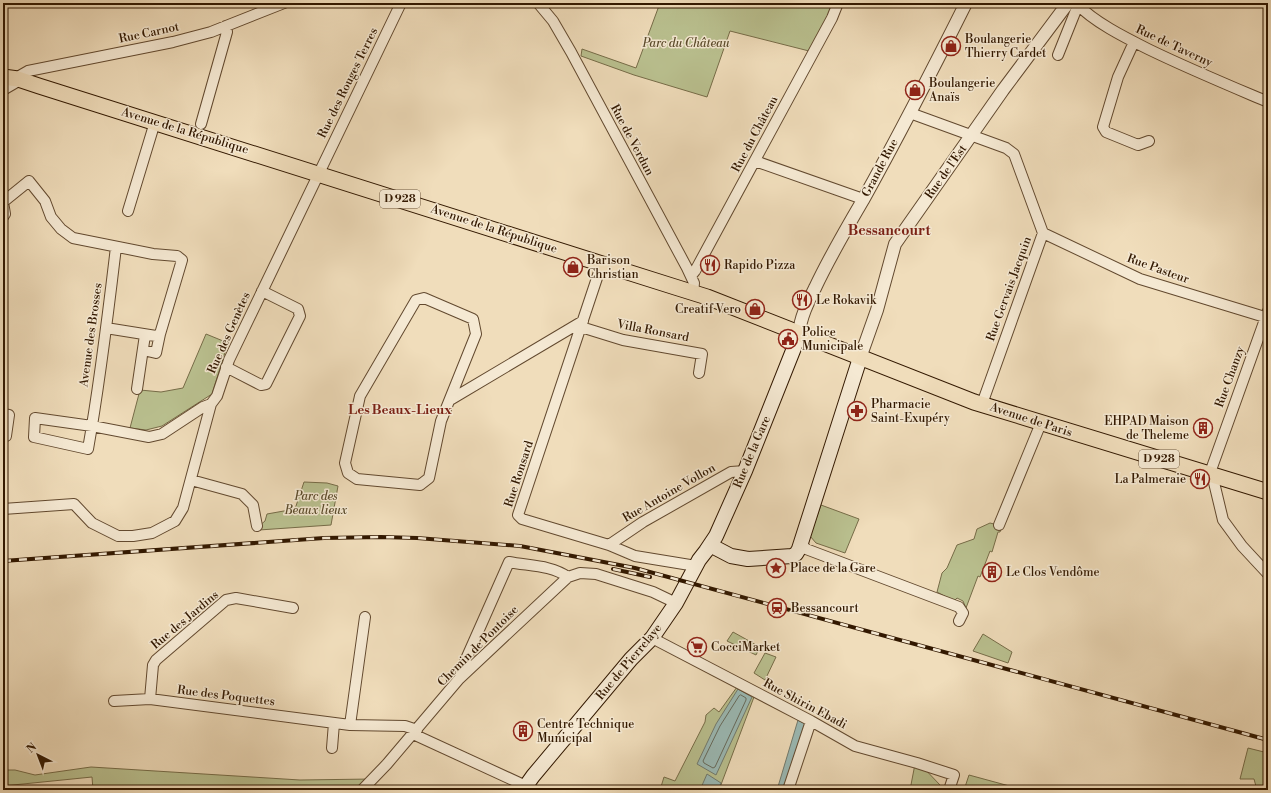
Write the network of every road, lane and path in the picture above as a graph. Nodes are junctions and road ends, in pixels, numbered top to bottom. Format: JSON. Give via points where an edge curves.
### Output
{"nodes":[{"id":1,"x":284,"y":3,"type":"edge"},
{"id":2,"x":401,"y":3,"type":"edge"},
{"id":3,"x":538,"y":3,"type":"edge"},
{"id":4,"x":838,"y":3,"type":"edge"},
{"id":5,"x":966,"y":3,"type":"edge"},
{"id":6,"x":1074,"y":4,"type":"edge"},
{"id":7,"x":226,"y":26,"type":"junction"},
{"id":8,"x":1134,"y":42,"type":"junction"},
{"id":9,"x":1058,"y":55,"type":"dead end"},
{"id":10,"x":3,"y":77,"type":"edge"},
{"id":11,"x":28,"y":77,"type":"junction"},
{"id":12,"x":3,"y":90,"type":"edge"},
{"id":13,"x":1268,"y":102,"type":"edge"},
{"id":14,"x":910,"y":113,"type":"junction"},
{"id":15,"x":155,"y":122,"type":"junction"},
{"id":16,"x":201,"y":124,"type":"dead end"},
{"id":17,"x":974,"y":137,"type":"junction"},
{"id":18,"x":1149,"y":141,"type":"dead end"},
{"id":19,"x":755,"y":161,"type":"junction"},
{"id":20,"x":319,"y":174,"type":"junction"},
{"id":21,"x":863,"y":199,"type":"junction"},
{"id":22,"x":3,"y":202,"type":"edge"},
{"id":23,"x":128,"y":211,"type":"dead end"},
{"id":24,"x":3,"y":217,"type":"edge"},
{"id":25,"x":1043,"y":233,"type":"junction"},
{"id":26,"x":116,"y":247,"type":"junction"},
{"id":27,"x":602,"y":263,"type":"junction"},
{"id":28,"x":691,"y":276,"type":"junction"},
{"id":29,"x":262,"y":291,"type":"junction"},
{"id":30,"x":693,"y":293,"type":"junction"},
{"id":31,"x":1267,"y":316,"type":"edge"},
{"id":32,"x":582,"y":324,"type":"junction"},
{"id":33,"x":106,"y":328,"type":"junction"},
{"id":34,"x":160,"y":334,"type":"junction"},
{"id":35,"x":799,"y":334,"type":"junction"},
{"id":36,"x":145,"y":335,"type":"junction"},
{"id":37,"x":143,"y":350,"type":"junction"},
{"id":38,"x":860,"y":358,"type":"junction"},
{"id":39,"x":226,"y":367,"type":"junction"},
{"id":40,"x":699,"y":374,"type":"dead end"},
{"id":41,"x":137,"y":389,"type":"dead end"},
{"id":42,"x":450,"y":400,"type":"junction"},
{"id":43,"x":211,"y":404,"type":"junction"},
{"id":44,"x":982,"y":404,"type":"junction"},
{"id":45,"x":3,"y":414,"type":"edge"},
{"id":46,"x":92,"y":426,"type":"junction"},
{"id":47,"x":1039,"y":428,"type":"junction"},
{"id":48,"x":3,"y":436,"type":"edge"},
{"id":49,"x":745,"y":471,"type":"junction"},
{"id":50,"x":1213,"y":475,"type":"junction"},
{"id":51,"x":191,"y":480,"type":"junction"},
{"id":52,"x":1268,"y":492,"type":"edge"},
{"id":53,"x":3,"y":509,"type":"edge"},
{"id":54,"x":999,"y":525,"type":"dead end"},
{"id":55,"x":257,"y":526,"type":"dead end"},
{"id":56,"x":801,"y":543,"type":"junction"},
{"id":57,"x":609,"y":545,"type":"junction"},
{"id":58,"x":710,"y":545,"type":"junction"},
{"id":59,"x":696,"y":566,"type":"junction"},
{"id":60,"x":1268,"y":574,"type":"edge"},
{"id":61,"x":568,"y":577,"type":"junction"},
{"id":62,"x":676,"y":603,"type":"junction"},
{"id":63,"x":293,"y":608,"type":"dead end"},
{"id":64,"x":961,"y":611,"type":"dead end"},
{"id":65,"x":365,"y":617,"type":"dead end"},
{"id":66,"x":652,"y":638,"type":"junction"},
{"id":67,"x":459,"y":679,"type":"junction"},
{"id":68,"x":150,"y":699,"type":"junction"},
{"id":69,"x":114,"y":701,"type":"dead end"},
{"id":70,"x":811,"y":721,"type":"junction"},
{"id":71,"x":334,"y":723,"type":"junction"},
{"id":72,"x":350,"y":725,"type":"junction"},
{"id":73,"x":415,"y":732,"type":"junction"},
{"id":74,"x":332,"y":748,"type":"dead end"},
{"id":75,"x":525,"y":788,"type":"edge"},
{"id":76,"x":362,"y":790,"type":"edge"},
{"id":77,"x":788,"y":790,"type":"edge"},
{"id":78,"x":949,"y":790,"type":"edge"}],
"edges":[{"from":1,"to":7,"type":"street","name":"Rue Carnot"},
{"from":2,"to":20,"type":"street","name":"Rue des Rouges Terres"},
{"from":3,"to":28,"type":"street","name":"Rue de Verdun","via":[[553,21],[571,52]]},
{"from":4,"to":19,"type":"street","name":"Rue du Château"},
{"from":5,"to":14,"type":"street","name":"Grande Rue"},
{"from":6,"to":8,"type":"street","name":"Rue de Taverny","via":[[1111,30]]},
{"from":6,"to":9,"type":"street"},
{"from":6,"to":17,"type":"street","name":"Rue de l'Est","via":[[1003,90]]},
{"from":7,"to":11,"type":"street","name":"Rue Carnot","via":[[173,42]]},
{"from":7,"to":16,"type":"street","via":[[227,32]]},
{"from":8,"to":13,"type":"street","name":"Rue de Taverny"},
{"from":8,"to":18,"type":"street","via":[[1118,77],[1103,127],[1106,132],[1138,145]]},
{"from":10,"to":11,"type":"main road","name":"Avenue de la République","number":"D 928"},
{"from":11,"to":12,"type":"street"},
{"from":11,"to":15,"type":"main road","name":"Avenue de la République","number":"D 928"},
{"from":14,"to":17,"type":"street","name":"Rue Gervais Jacquin"},
{"from":14,"to":21,"type":"street","name":"Grande Rue"},
{"from":15,"to":20,"type":"main road","name":"Avenue de la République","number":"D 928"},
{"from":15,"to":23,"type":"street"},
{"from":17,"to":25,"type":"street","name":"Rue Gervais Jacquin","via":[[1006,148],[1014,154]]},
{"from":17,"to":38,"type":"street","name":"Rue de l'Est","via":[[895,244],[877,310]]},
{"from":19,"to":21,"type":"street"},
{"from":19,"to":28,"type":"street","name":"Rue du Château"},
{"from":20,"to":27,"type":"main road","name":"Avenue de la République","number":"D 928"},
{"from":20,"to":29,"type":"street","name":"Rue des Genètes"},
{"from":21,"to":35,"type":"street","name":"Grande Rue","via":[[806,305]]},
{"from":22,"to":24,"type":"street"},
{"from":22,"to":26,"type":"street","via":[[29,181],[61,229],[73,238]]},
{"from":25,"to":31,"type":"street","name":"Rue Pasteur","via":[[1140,279]]},
{"from":25,"to":44,"type":"street","name":"Rue Gervais Jacquin"},
{"from":26,"to":33,"type":"street","name":"Avenue des Brosses"},
{"from":26,"to":34,"type":"street","via":[[177,256],[182,260]]},
{"from":27,"to":30,"type":"main road","name":"Avenue de la République","number":"D 928"},
{"from":27,"to":32,"type":"street","name":"Rue Ronsard"},
{"from":28,"to":30,"type":"street","name":"Rue de Verdun","via":[[694,283]]},
{"from":29,"to":39,"type":"street","name":"Rue des Genètes"},
{"from":29,"to":39,"type":"street","via":[[298,309],[300,316],[266,384],[261,385]]},
{"from":30,"to":35,"type":"main road","name":"Avenue de la République","number":"D 928"},
{"from":31,"to":50,"type":"street","name":"Rue Chanzy","via":[[1212,467]]},
{"from":32,"to":40,"type":"street","name":"Villa Ronsard","via":[[623,340],[702,354]]},
{"from":32,"to":42,"type":"street"},
{"from":32,"to":57,"type":"street","name":"Rue Ronsard","via":[[518,515],[522,519]]},
{"from":33,"to":36,"type":"street"},
{"from":33,"to":46,"type":"street","name":"Avenue des Brosses"},
{"from":34,"to":36,"type":"street"},
{"from":34,"to":37,"type":"street","via":[[156,352]]},
{"from":35,"to":38,"type":"main road","name":"Avenue de Paris","number":"D 928"},
{"from":35,"to":49,"type":"main road","name":"Rue de la Gare"},
{"from":36,"to":37,"type":"street"},
{"from":37,"to":41,"type":"street"},
{"from":38,"to":44,"type":"main road","name":"Avenue de Paris","number":"D 928"},
{"from":38,"to":56,"type":"main road"},
{"from":39,"to":43,"type":"street","name":"Rue des Genètes","via":[[217,396]]},
{"from":42,"to":42,"type":"street","via":[[476,334],[473,319],[424,298],[416,300],[360,396],[345,463],[348,472],[357,479],[420,485],[429,478],[441,421]]},
{"from":43,"to":46,"type":"street","name":"Avenue des Brosses","via":[[162,434],[149,437]]},
{"from":43,"to":51,"type":"street","name":"Rue des Genètes"},
{"from":44,"to":47,"type":"main road","name":"Avenue de Paris","number":"D 928"},
{"from":45,"to":48,"type":"street","via":[[9,415],[6,436]]},
{"from":46,"to":46,"type":"street","name":"Avenue des Brosses","via":[[88,449],[34,437],[35,418]]},
{"from":47,"to":50,"type":"main road","name":"Avenue de Paris","number":"D 928"},
{"from":47,"to":54,"type":"street"},
{"from":49,"to":57,"type":"street","name":"Rue Antoine Vollon","via":[[731,472],[643,522]]},
{"from":49,"to":58,"type":"main road","name":"Rue de la Gare"},
{"from":50,"to":52,"type":"main road","name":"Avenue de Paris","number":"D 928"},
{"from":50,"to":60,"type":"street","via":[[1223,520],[1242,546]]},
{"from":51,"to":53,"type":"street","name":"Rue des Genètes","via":[[183,508],[175,521],[152,533],[133,536],[118,536],[92,523],[74,504]]},
{"from":51,"to":55,"type":"street","via":[[242,494],[253,505]]},
{"from":56,"to":58,"type":"main road","via":[[800,549],[792,556],[748,559],[731,556]]},
{"from":56,"to":64,"type":"street","via":[[806,549],[933,596]]},
{"from":57,"to":59,"type":"street","name":"Rue Ronsard","via":[[635,556]]},
{"from":58,"to":59,"type":"main road","name":"Rue de la Gare"},
{"from":59,"to":62,"type":"main road","name":"Rue de Pierrelaye"},
{"from":61,"to":62,"type":"street","via":[[596,574],[653,592]]},
{"from":61,"to":67,"type":"street","name":"Chemin de Pontoise"},
{"from":61,"to":67,"type":"street","via":[[560,571],[509,562]]},
{"from":62,"to":66,"type":"main road","name":"Rue de Pierrelaye"},
{"from":63,"to":68,"type":"street","name":"Rue des Jardins","via":[[236,598],[226,600],[156,660],[153,666]]},
{"from":65,"to":72,"type":"street"},
{"from":66,"to":70,"type":"street","name":"Rue Shirin Ebadi"},
{"from":66,"to":75,"type":"main road","name":"Rue de Pierrelaye","via":[[631,659]]},
{"from":67,"to":73,"type":"street","name":"Chemin de Pontoise"},
{"from":68,"to":69,"type":"street","name":"Rue des Poquettes"},
{"from":68,"to":71,"type":"street","name":"Rue des Poquettes"},
{"from":70,"to":77,"type":"street"},
{"from":70,"to":78,"type":"street","name":"Rue Shirin Ebadi","via":[[855,746],[954,775]]},
{"from":71,"to":72,"type":"street","name":"Rue des Poquettes"},
{"from":71,"to":74,"type":"street"},
{"from":72,"to":73,"type":"street","name":"Rue des Poquettes","via":[[405,726]]},
{"from":73,"to":75,"type":"street","name":"Rue des Poquettes"},
{"from":73,"to":76,"type":"street","name":"Chemin de Pontoise"}]}
